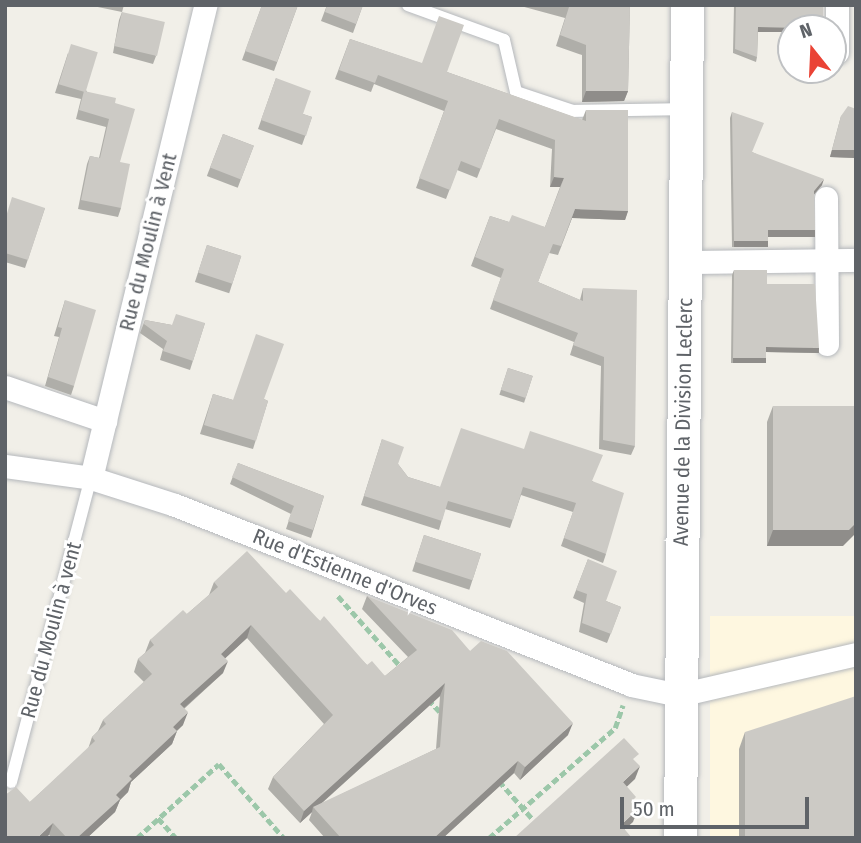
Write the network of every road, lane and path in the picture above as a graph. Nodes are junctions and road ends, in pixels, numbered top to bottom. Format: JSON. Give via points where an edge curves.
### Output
{"nodes":[{"id":1,"x":205,"y":5,"type":"edge"},
{"id":2,"x":408,"y":5,"type":"edge"},
{"id":3,"x":687,"y":5,"type":"edge"},
{"id":4,"x":686,"y":108,"type":"junction"},
{"id":5,"x":826,"y":198,"type":"dead end"},
{"id":6,"x":856,"y":260,"type":"edge"},
{"id":7,"x":684,"y":262,"type":"junction"},
{"id":8,"x":826,"y":263,"type":"junction"},
{"id":9,"x":827,"y":344,"type":"dead end"},
{"id":10,"x":5,"y":387,"type":"edge"},
{"id":11,"x":105,"y":421,"type":"junction"},
{"id":12,"x":5,"y":467,"type":"edge"},
{"id":13,"x":91,"y":478,"type":"junction"},
{"id":14,"x":303,"y":555,"type":"junction"},
{"id":15,"x":856,"y":654,"type":"edge"},
{"id":16,"x":404,"y":671,"type":"edge"},
{"id":17,"x":631,"y":685,"type":"junction"},
{"id":18,"x":422,"y":692,"type":"edge"},
{"id":19,"x":679,"y":695,"type":"junction"},
{"id":20,"x":450,"y":724,"type":"edge"},
{"id":21,"x":496,"y":777,"type":"edge"},
{"id":22,"x":11,"y":782,"type":"dead end"},
{"id":23,"x":523,"y":808,"type":"junction"},
{"id":24,"x":158,"y":818,"type":"junction"},
{"id":25,"x":540,"y":828,"type":"edge"},
{"id":26,"x":137,"y":838,"type":"edge"},
{"id":27,"x":176,"y":838,"type":"edge"},
{"id":28,"x":284,"y":838,"type":"edge"},
{"id":29,"x":488,"y":838,"type":"edge"},
{"id":30,"x":680,"y":838,"type":"edge"}],
"edges":[{"from":1,"to":11,"type":"street","name":"Rue du Moulin à Vent"},
{"from":2,"to":4,"type":"lane","via":[[505,40],[516,92],[573,111]]},
{"from":3,"to":4,"type":"main road","name":"Avenue de la Division Leclerc"},
{"from":4,"to":7,"type":"main road","name":"Avenue de la Division Leclerc"},
{"from":5,"to":8,"type":"street"},
{"from":6,"to":8,"type":"street"},
{"from":7,"to":8,"type":"street"},
{"from":7,"to":19,"type":"main road","name":"Avenue de la Division Leclerc"},
{"from":8,"to":9,"type":"street"},
{"from":10,"to":11,"type":"street"},
{"from":11,"to":13,"type":"street","name":"Rue du Moulin à Vent"},
{"from":12,"to":13,"type":"street","name":"Rue d'Estienne d'Orves"},
{"from":13,"to":14,"type":"street","name":"Rue d'Estienne d'Orves"},
{"from":13,"to":22,"type":"lane","name":"Rue du Moulin à vent"},
{"from":14,"to":16,"type":"path"},
{"from":14,"to":17,"type":"street","name":"Rue d'Estienne d'Orves"},
{"from":15,"to":19,"type":"street"},
{"from":17,"to":19,"type":"street","name":"Rue d'Estienne d'Orves"},
{"from":17,"to":23,"type":"path","via":[[615,728]]},
{"from":18,"to":20,"type":"path"},
{"from":19,"to":30,"type":"main road","name":"Avenue de la Division Leclerc"},
{"from":21,"to":23,"type":"path"},
{"from":23,"to":25,"type":"path"},
{"from":23,"to":29,"type":"path"},
{"from":24,"to":26,"type":"path"},
{"from":24,"to":27,"type":"path"},
{"from":24,"to":28,"type":"path","via":[[219,764]]}]}
